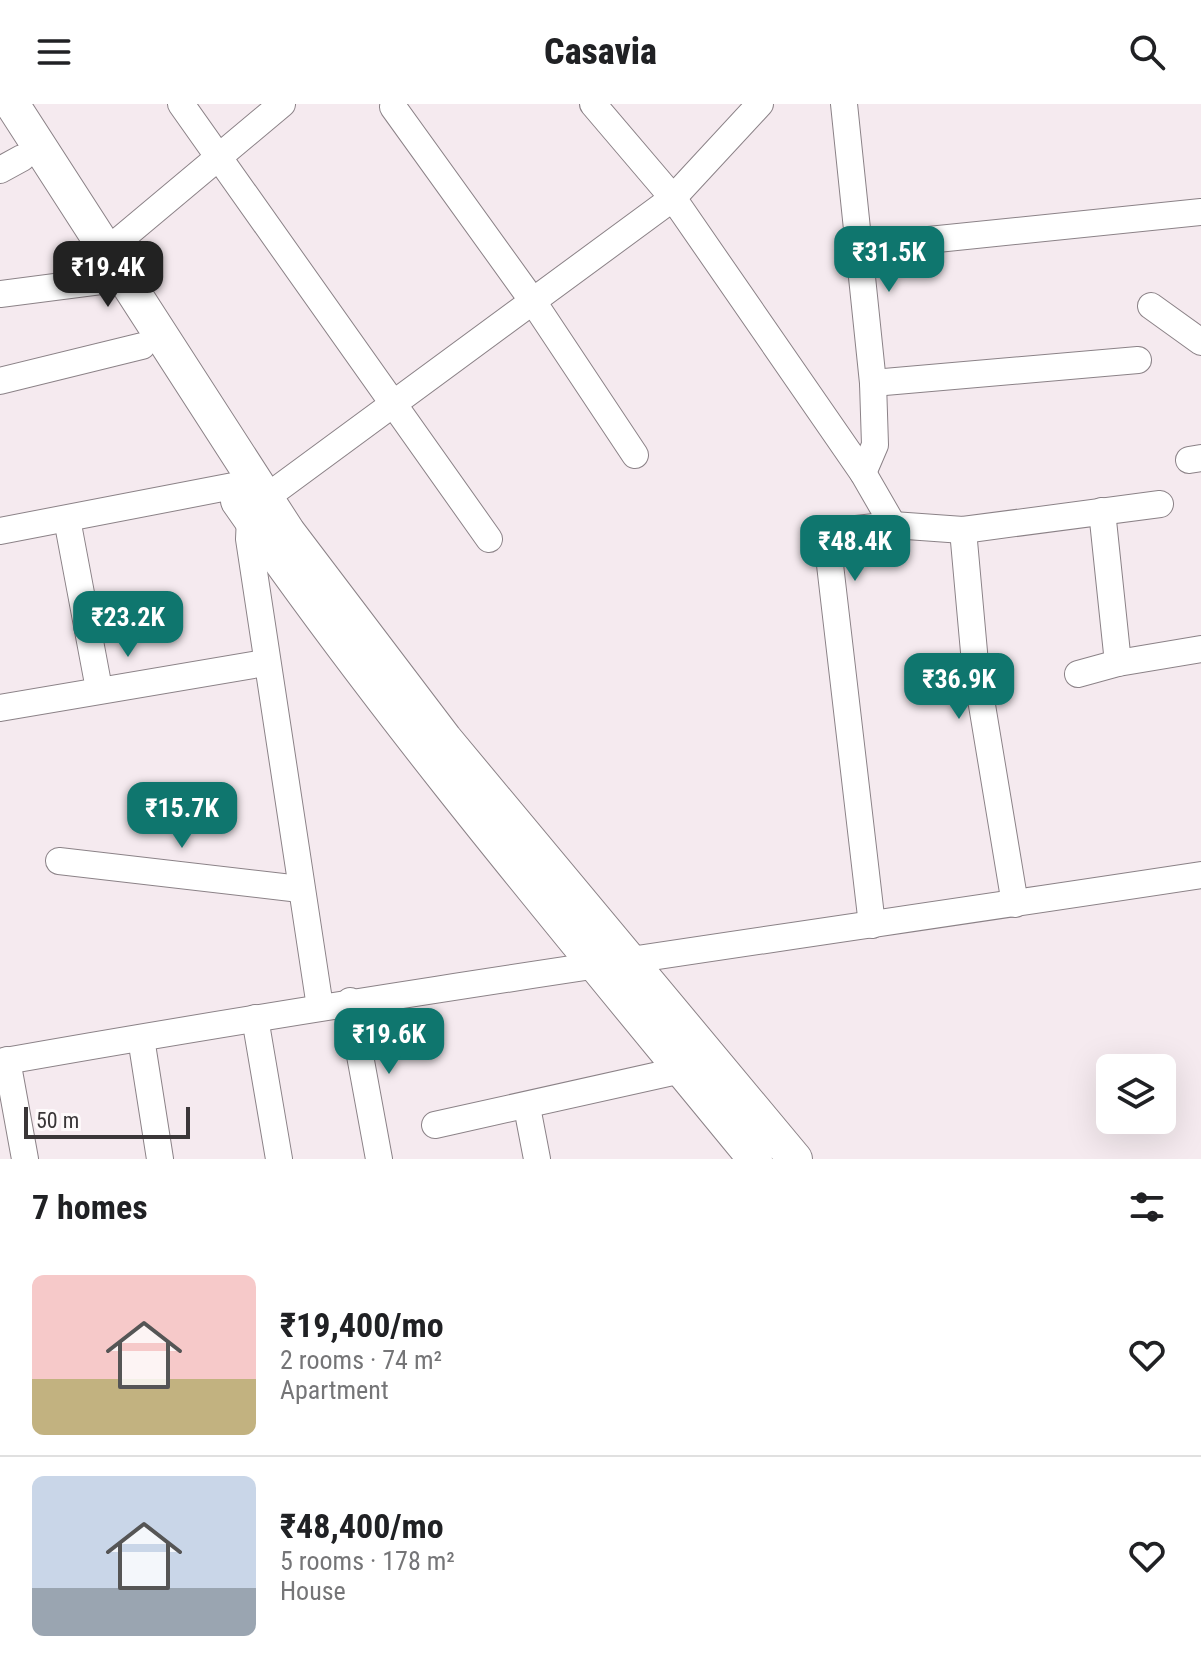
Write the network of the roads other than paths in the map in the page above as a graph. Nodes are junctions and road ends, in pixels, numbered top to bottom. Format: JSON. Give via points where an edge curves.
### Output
{"nodes":[{"id":1,"x":12,"y":104,"type":"edge"},
{"id":2,"x":181,"y":104,"type":"edge"},
{"id":3,"x":282,"y":104,"type":"edge"},
{"id":4,"x":593,"y":104,"type":"edge"},
{"id":5,"x":760,"y":104,"type":"edge"},
{"id":6,"x":844,"y":104,"type":"edge"},
{"id":7,"x":393,"y":107,"type":"dead end"},
{"id":8,"x":0,"y":125,"type":"edge"},
{"id":9,"x":219,"y":157,"type":"junction"},
{"id":10,"x":11,"y":164,"type":"edge"},
{"id":11,"x":673,"y":198,"type":"junction"},
{"id":12,"x":1201,"y":212,"type":"edge"},
{"id":13,"x":860,"y":247,"type":"junction"},
{"id":14,"x":99,"y":266,"type":"junction"},
{"id":15,"x":0,"y":294,"type":"edge"},
{"id":16,"x":532,"y":300,"type":"junction"},
{"id":17,"x":1151,"y":306,"type":"dead end"},
{"id":18,"x":1201,"y":342,"type":"edge"},
{"id":19,"x":142,"y":346,"type":"junction"},
{"id":20,"x":1138,"y":360,"type":"dead end"},
{"id":21,"x":0,"y":381,"type":"edge"},
{"id":22,"x":873,"y":383,"type":"junction"},
{"id":23,"x":392,"y":401,"type":"junction"},
{"id":24,"x":635,"y":455,"type":"dead end"},
{"id":25,"x":863,"y":473,"type":"junction"},
{"id":26,"x":250,"y":497,"type":"junction"},
{"id":27,"x":1160,"y":504,"type":"dead end"},
{"id":28,"x":1102,"y":511,"type":"junction"},
{"id":29,"x":67,"y":519,"type":"junction"},
{"id":30,"x":893,"y":525,"type":"junction"},
{"id":31,"x":963,"y":530,"type":"junction"},
{"id":32,"x":0,"y":531,"type":"edge"},
{"id":33,"x":489,"y":539,"type":"dead end"},
{"id":34,"x":1201,"y":649,"type":"edge"},
{"id":35,"x":265,"y":663,"type":"junction"},
{"id":36,"x":1118,"y":663,"type":"junction"},
{"id":37,"x":1078,"y":674,"type":"dead end"},
{"id":38,"x":99,"y":689,"type":"junction"},
{"id":39,"x":0,"y":708,"type":"edge"},
{"id":40,"x":59,"y":861,"type":"dead end"},
{"id":41,"x":1201,"y":875,"type":"edge"},
{"id":42,"x":300,"y":889,"type":"junction"},
{"id":43,"x":1015,"y":904,"type":"junction"},
{"id":44,"x":872,"y":925,"type":"junction"},
{"id":45,"x":634,"y":962,"type":"junction"},
{"id":46,"x":598,"y":967,"type":"junction"},
{"id":47,"x":350,"y":1001,"type":"junction"},
{"id":48,"x":320,"y":1007,"type":"junction"},
{"id":49,"x":255,"y":1018,"type":"junction"},
{"id":50,"x":141,"y":1038,"type":"junction"},
{"id":51,"x":3,"y":1061,"type":"edge"},
{"id":52,"x":698,"y":1067,"type":"junction"},
{"id":53,"x":527,"y":1107,"type":"junction"},
{"id":54,"x":435,"y":1125,"type":"dead end"},
{"id":55,"x":25,"y":1159,"type":"edge"},
{"id":56,"x":160,"y":1159,"type":"edge"},
{"id":57,"x":279,"y":1159,"type":"edge"},
{"id":58,"x":379,"y":1159,"type":"edge"},
{"id":59,"x":537,"y":1159,"type":"edge"},
{"id":60,"x":755,"y":1159,"type":"edge"},
{"id":61,"x":795,"y":1159,"type":"edge"}],
"edges":[{"from":1,"to":14,"type":"main road"},
{"from":2,"to":9,"type":"street"},
{"from":3,"to":9,"type":"street"},
{"from":4,"to":11,"type":"street"},
{"from":5,"to":11,"type":"street"},
{"from":6,"to":13,"type":"street"},
{"from":7,"to":16,"type":"street"},
{"from":8,"to":10,"type":"main road"},
{"from":9,"to":14,"type":"street"},
{"from":9,"to":23,"type":"street"},
{"from":10,"to":14,"type":"main road"},
{"from":11,"to":16,"type":"street"},
{"from":11,"to":25,"type":"street"},
{"from":12,"to":13,"type":"street"},
{"from":13,"to":22,"type":"street"},
{"from":14,"to":15,"type":"street"},
{"from":14,"to":19,"type":"main road"},
{"from":14,"to":26,"type":"main road"},
{"from":16,"to":23,"type":"street"},
{"from":16,"to":24,"type":"street"},
{"from":17,"to":18,"type":"street"},
{"from":19,"to":21,"type":"street"},
{"from":19,"to":26,"type":"main road"},
{"from":20,"to":22,"type":"street"},
{"from":22,"to":25,"type":"street","via":[[875,445]]},
{"from":23,"to":26,"type":"street"},
{"from":23,"to":33,"type":"street"},
{"from":25,"to":30,"type":"street"},
{"from":26,"to":29,"type":"street"},
{"from":26,"to":35,"type":"street","via":[[249,539]]},
{"from":26,"to":45,"type":"main road"},
{"from":26,"to":46,"type":"main road","via":[[430,759]]},
{"from":27,"to":28,"type":"street"},
{"from":28,"to":31,"type":"street"},
{"from":28,"to":36,"type":"street"},
{"from":29,"to":32,"type":"street"},
{"from":29,"to":38,"type":"street"},
{"from":30,"to":31,"type":"street"},
{"from":30,"to":44,"type":"street","via":[[838,531],[825,545]]},
{"from":31,"to":43,"type":"street","via":[[975,663]]},
{"from":34,"to":36,"type":"street"},
{"from":35,"to":38,"type":"street"},
{"from":35,"to":42,"type":"street"},
{"from":36,"to":37,"type":"street"},
{"from":38,"to":39,"type":"street"},
{"from":40,"to":42,"type":"street"},
{"from":41,"to":43,"type":"street"},
{"from":42,"to":48,"type":"street"},
{"from":43,"to":44,"type":"street"},
{"from":44,"to":45,"type":"street"},
{"from":45,"to":46,"type":"street"},
{"from":45,"to":52,"type":"main road"},
{"from":46,"to":47,"type":"street"},
{"from":46,"to":52,"type":"main road"},
{"from":47,"to":48,"type":"street"},
{"from":47,"to":58,"type":"street"},
{"from":48,"to":49,"type":"street"},
{"from":49,"to":50,"type":"street"},
{"from":49,"to":57,"type":"street"},
{"from":50,"to":51,"type":"street"},
{"from":50,"to":56,"type":"street"},
{"from":51,"to":55,"type":"street"},
{"from":52,"to":53,"type":"street"},
{"from":52,"to":60,"type":"main road"},
{"from":52,"to":61,"type":"main road"},
{"from":53,"to":54,"type":"street"},
{"from":53,"to":59,"type":"street"}]}
